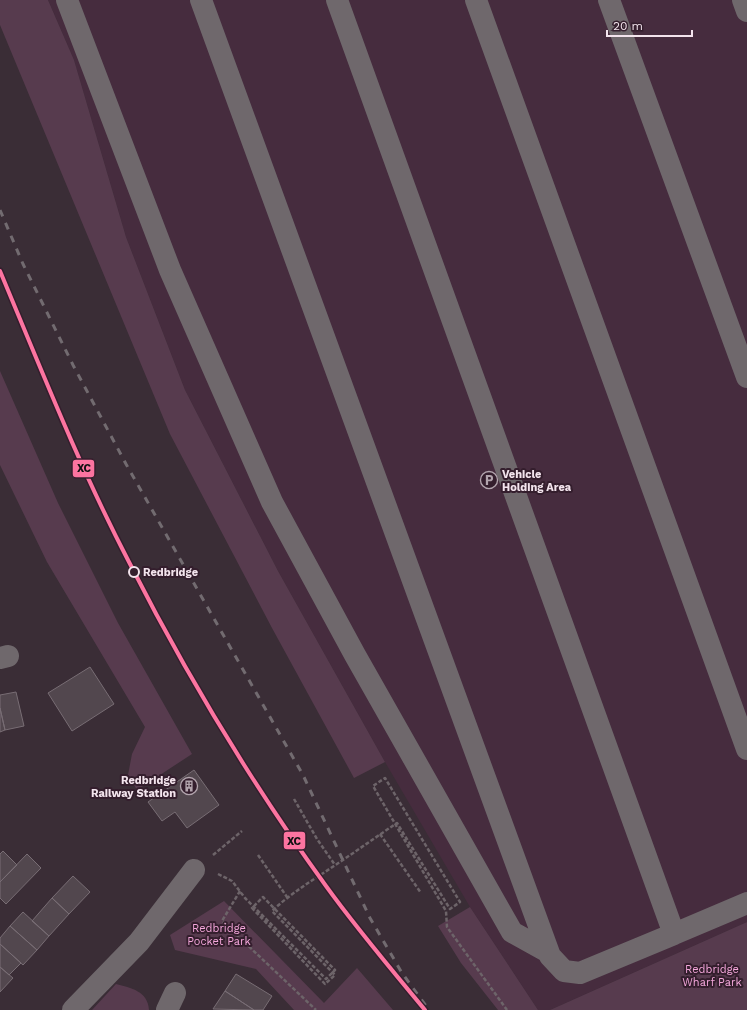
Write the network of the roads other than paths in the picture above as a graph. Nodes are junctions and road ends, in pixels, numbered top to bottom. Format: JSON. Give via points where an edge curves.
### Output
{"nodes":[{"id":1,"x":67,"y":0,"type":"edge"},
{"id":2,"x":201,"y":0,"type":"edge"},
{"id":3,"x":337,"y":0,"type":"edge"},
{"id":4,"x":476,"y":0,"type":"edge"},
{"id":5,"x":609,"y":0,"type":"edge"},
{"id":6,"x":743,"y":0,"type":"edge"},
{"id":7,"x":747,"y":11,"type":"edge"},
{"id":8,"x":747,"y":377,"type":"edge"},
{"id":9,"x":747,"y":749,"type":"edge"},
{"id":10,"x":194,"y":870,"type":"road end"},
{"id":11,"x":747,"y":903,"type":"edge"},
{"id":12,"x":674,"y":934,"type":"junction"},
{"id":13,"x":548,"y":952,"type":"junction"},
{"id":14,"x":73,"y":1010,"type":"edge"}],
"edges":[{"from":1,"to":13,"type":"street","via":[[170,270],[272,502],[354,655],[512,932]]},
{"from":2,"to":13,"type":"street"},
{"from":3,"to":12,"type":"street"},
{"from":4,"to":9,"type":"street"},
{"from":5,"to":8,"type":"street"},
{"from":6,"to":7,"type":"street"},
{"from":10,"to":14,"type":"street","via":[[139,942]]},
{"from":11,"to":12,"type":"street"},
{"from":12,"to":13,"type":"street","via":[[580,973],[564,971]]}]}
